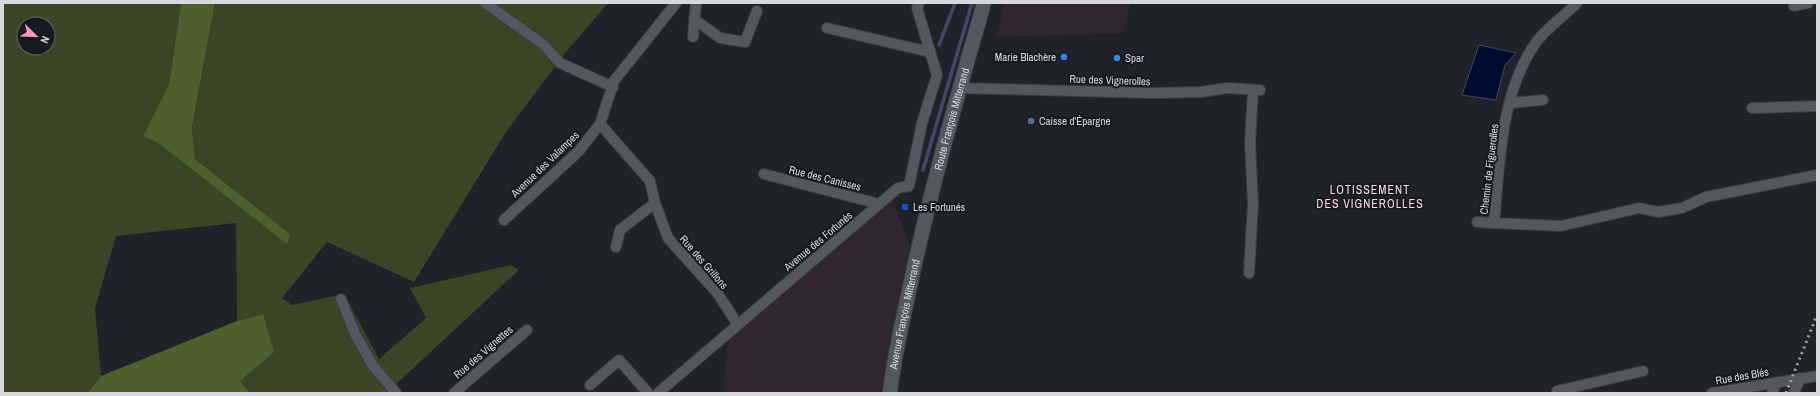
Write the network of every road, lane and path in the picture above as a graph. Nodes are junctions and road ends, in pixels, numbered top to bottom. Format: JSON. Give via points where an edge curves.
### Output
{"nodes":[{"id":1,"x":485,"y":3,"type":"edge"},
{"id":2,"x":676,"y":3,"type":"edge"},
{"id":3,"x":696,"y":3,"type":"edge"},
{"id":4,"x":919,"y":3,"type":"edge"},
{"id":5,"x":984,"y":3,"type":"edge"},
{"id":6,"x":1577,"y":3,"type":"edge"},
{"id":7,"x":1794,"y":3,"type":"edge"},
{"id":8,"x":1808,"y":3,"type":"edge"},
{"id":9,"x":757,"y":11,"type":"dead end"},
{"id":10,"x":694,"y":19,"type":"junction"},
{"id":11,"x":827,"y":28,"type":"dead end"},
{"id":12,"x":693,"y":38,"type":"dead end"},
{"id":13,"x":930,"y":52,"type":"junction"},
{"id":14,"x":613,"y":86,"type":"junction"},
{"id":15,"x":959,"y":88,"type":"junction"},
{"id":16,"x":1543,"y":100,"type":"dead end"},
{"id":17,"x":1510,"y":103,"type":"junction"},
{"id":18,"x":1817,"y":106,"type":"edge"},
{"id":19,"x":1752,"y":108,"type":"dead end"},
{"id":20,"x":600,"y":124,"type":"junction"},
{"id":21,"x":764,"y":174,"type":"dead end"},
{"id":22,"x":1817,"y":175,"type":"edge"},
{"id":23,"x":655,"y":203,"type":"junction"},
{"id":24,"x":879,"y":204,"type":"junction"},
{"id":25,"x":504,"y":220,"type":"dead end"},
{"id":26,"x":1477,"y":222,"type":"dead end"},
{"id":27,"x":1494,"y":223,"type":"junction"},
{"id":28,"x":921,"y":236,"type":"joint"},
{"id":29,"x":616,"y":247,"type":"dead end"},
{"id":30,"x":1249,"y":273,"type":"dead end"},
{"id":31,"x":340,"y":299,"type":"dead end"},
{"id":32,"x":738,"y":325,"type":"junction"},
{"id":33,"x":527,"y":330,"type":"dead end"},
{"id":34,"x":1643,"y":371,"type":"dead end"},
{"id":35,"x":1817,"y":376,"type":"edge"},
{"id":36,"x":1800,"y":378,"type":"junction"},
{"id":37,"x":1777,"y":382,"type":"junction"},
{"id":38,"x":590,"y":385,"type":"dead end"},
{"id":39,"x":660,"y":392,"type":"edge"},
{"id":40,"x":396,"y":393,"type":"edge"},
{"id":41,"x":454,"y":393,"type":"edge"},
{"id":42,"x":648,"y":393,"type":"edge"},
{"id":43,"x":890,"y":393,"type":"edge"},
{"id":44,"x":1557,"y":393,"type":"edge"},
{"id":45,"x":1712,"y":393,"type":"edge"},
{"id":46,"x":1772,"y":393,"type":"edge"},
{"id":47,"x":1794,"y":393,"type":"edge"}],
"edges":[{"from":1,"to":14,"type":"street","via":[[543,44],[560,63]]},
{"from":2,"to":14,"type":"street","name":"Avenue des Valampes","via":[[614,81]]},
{"from":3,"to":10,"type":"street"},
{"from":4,"to":13,"type":"street","via":[[917,8]]},
{"from":5,"to":15,"type":"main road","name":"Route François Mitterrand"},
{"from":6,"to":17,"type":"street","name":"Chemin de Figuerolles","via":[[1538,40],[1516,78]]},
{"from":7,"to":8,"type":"street","via":[[1794,6]]},
{"from":9,"to":10,"type":"street","via":[[745,42],[720,38]]},
{"from":10,"to":12,"type":"street"},
{"from":11,"to":13,"type":"street"},
{"from":13,"to":24,"type":"street","name":"Avenue des Fortunés","via":[[937,75],[922,123],[909,186],[898,188]]},
{"from":14,"to":20,"type":"street","name":"Avenue des Valampes"},
{"from":15,"to":28,"type":"main road","name":"Route François Mitterrand"},
{"from":15,"to":30,"type":"street","name":"Rue des Vignerolles","via":[[1153,94],[1227,88],[1256,90],[1250,143],[1253,203]]},
{"from":16,"to":17,"type":"street"},
{"from":17,"to":27,"type":"street","name":"Chemin de Figuerolles","via":[[1502,138]]},
{"from":18,"to":19,"type":"street"},
{"from":20,"to":23,"type":"street","name":"Rue des Grillons","via":[[650,181]]},
{"from":20,"to":25,"type":"street","name":"Avenue des Valampes","via":[[579,151]]},
{"from":21,"to":24,"type":"street","name":"Rue des Canisses"},
{"from":22,"to":27,"type":"street","name":"Chemin de Figuerolles","via":[[1706,196],[1682,208],[1658,212],[1639,208],[1561,226]]},
{"from":23,"to":29,"type":"street","via":[[620,230]]},
{"from":23,"to":32,"type":"street","name":"Rue des Grillons","via":[[668,238],[718,294]]},
{"from":24,"to":32,"type":"street","name":"Avenue des Fortunés"},
{"from":26,"to":27,"type":"street"},
{"from":28,"to":43,"type":"main road","name":"Avenue François Mitterrand","via":[[893,362]]},
{"from":31,"to":40,"type":"street","via":[[355,334],[373,366]]},
{"from":32,"to":39,"type":"street","name":"Avenue des Fortunés"},
{"from":33,"to":41,"type":"street","name":"Rue des Vignettes"},
{"from":34,"to":44,"type":"street"},
{"from":35,"to":36,"type":"street","name":"Rue des Blés"},
{"from":36,"to":37,"type":"street","name":"Rue des Blés"},
{"from":36,"to":47,"type":"street"},
{"from":37,"to":45,"type":"street","name":"Rue des Blés"},
{"from":37,"to":46,"type":"street","name":"Rue des Blés"},
{"from":38,"to":42,"type":"street","via":[[619,360]]}]}
